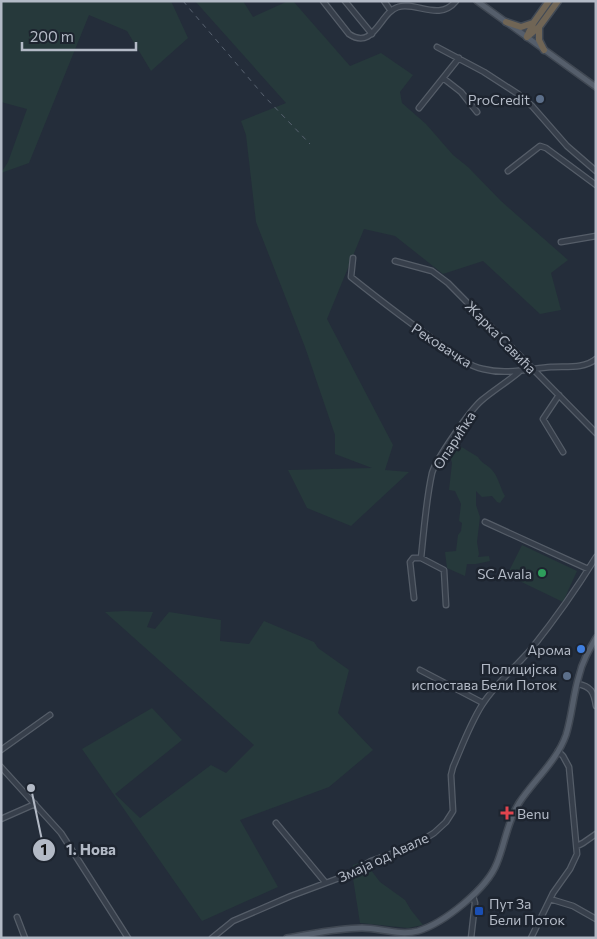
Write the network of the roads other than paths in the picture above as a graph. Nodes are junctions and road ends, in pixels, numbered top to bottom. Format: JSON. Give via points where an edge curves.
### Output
{"nodes":[{"id":1,"x":323,"y":1,"type":"edge"},
{"id":2,"x":346,"y":1,"type":"edge"},
{"id":3,"x":384,"y":1,"type":"edge"},
{"id":4,"x":456,"y":1,"type":"edge"},
{"id":5,"x":477,"y":1,"type":"edge"},
{"id":6,"x":549,"y":1,"type":"edge"},
{"id":7,"x":558,"y":1,"type":"edge"},
{"id":8,"x":391,"y":11,"type":"junction"},
{"id":9,"x":506,"y":22,"type":"junction"},
{"id":10,"x":536,"y":24,"type":"junction"},
{"id":11,"x":372,"y":34,"type":"junction"},
{"id":12,"x":527,"y":37,"type":"junction"},
{"id":13,"x":437,"y":47,"type":"dead end"},
{"id":14,"x":544,"y":50,"type":"junction"},
{"id":15,"x":459,"y":58,"type":"junction"},
{"id":16,"x":443,"y":78,"type":"junction"},
{"id":17,"x":596,"y":87,"type":"edge"},
{"id":18,"x":419,"y":108,"type":"dead end"},
{"id":19,"x":478,"y":112,"type":"dead end"},
{"id":20,"x":596,"y":171,"type":"edge"},
{"id":21,"x":508,"y":172,"type":"dead end"},
{"id":22,"x":596,"y":186,"type":"edge"},
{"id":23,"x":596,"y":236,"type":"edge"},
{"id":24,"x":560,"y":242,"type":"dead end"},
{"id":25,"x":353,"y":258,"type":"dead end"},
{"id":26,"x":395,"y":261,"type":"dead end"},
{"id":27,"x":596,"y":359,"type":"edge"},
{"id":28,"x":533,"y":370,"type":"junction"},
{"id":29,"x":519,"y":372,"type":"junction"},
{"id":30,"x":559,"y":395,"type":"junction"},
{"id":31,"x":596,"y":433,"type":"edge"},
{"id":32,"x":562,"y":452,"type":"dead end"},
{"id":33,"x":485,"y":522,"type":"dead end"},
{"id":34,"x":596,"y":557,"type":"edge"},
{"id":35,"x":421,"y":558,"type":"junction"},
{"id":36,"x":588,"y":569,"type":"junction"},
{"id":37,"x":414,"y":598,"type":"dead end"},
{"id":38,"x":446,"y":605,"type":"dead end"},
{"id":39,"x":596,"y":638,"type":"edge"},
{"id":40,"x":420,"y":670,"type":"dead end"},
{"id":41,"x":577,"y":684,"type":"junction"},
{"id":42,"x":483,"y":703,"type":"junction"},
{"id":43,"x":596,"y":706,"type":"edge"},
{"id":44,"x":50,"y":715,"type":"dead end"},
{"id":45,"x":1,"y":750,"type":"edge"},
{"id":46,"x":558,"y":751,"type":"junction"},
{"id":47,"x":1,"y":767,"type":"edge"},
{"id":48,"x":35,"y":804,"type":"junction"},
{"id":49,"x":1,"y":819,"type":"edge"},
{"id":50,"x":276,"y":822,"type":"dead end"},
{"id":51,"x":596,"y":834,"type":"edge"},
{"id":52,"x":577,"y":846,"type":"junction"},
{"id":53,"x":325,"y":882,"type":"junction"},
{"id":54,"x":473,"y":896,"type":"junction"},
{"id":55,"x":550,"y":898,"type":"junction"},
{"id":56,"x":17,"y":916,"type":"dead end"},
{"id":57,"x":596,"y":918,"type":"edge"},
{"id":58,"x":25,"y":938,"type":"edge"},
{"id":59,"x":128,"y":938,"type":"edge"},
{"id":60,"x":212,"y":938,"type":"edge"},
{"id":61,"x":287,"y":938,"type":"edge"},
{"id":62,"x":471,"y":938,"type":"edge"},
{"id":63,"x":531,"y":938,"type":"edge"}],
"edges":[{"from":1,"to":11,"type":"street","via":[[350,35],[365,37]]},
{"from":2,"to":11,"type":"street"},
{"from":3,"to":8,"type":"street"},
{"from":4,"to":8,"type":"street","via":[[452,6],[435,11],[402,6]]},
{"from":5,"to":9,"type":"main road"},
{"from":6,"to":10,"type":"highway"},
{"from":7,"to":10,"type":"highway"},
{"from":8,"to":11,"type":"street"},
{"from":9,"to":10,"type":"highway","via":[[521,27]]},
{"from":9,"to":12,"type":"main road"},
{"from":10,"to":12,"type":"highway"},
{"from":10,"to":14,"type":"highway"},
{"from":12,"to":14,"type":"main road"},
{"from":13,"to":15,"type":"street"},
{"from":14,"to":17,"type":"main road"},
{"from":15,"to":16,"type":"street"},
{"from":15,"to":20,"type":"street","via":[[524,99],[567,146]]},
{"from":16,"to":18,"type":"street"},
{"from":16,"to":19,"type":"street","via":[[461,92]]},
{"from":21,"to":22,"type":"street","via":[[540,146]]},
{"from":23,"to":24,"type":"street"},
{"from":25,"to":29,"type":"street","name":"Рековачка","via":[[351,277],[453,353],[483,370]]},
{"from":26,"to":28,"type":"street","name":"Жарка Савића","via":[[438,275]]},
{"from":27,"to":28,"type":"street","name":"Рековачка","via":[[585,365]]},
{"from":28,"to":29,"type":"street","name":"Рековачка"},
{"from":28,"to":30,"type":"street","name":"Жарка Савића"},
{"from":29,"to":35,"type":"street","name":"Опарићка","via":[[479,403],[437,463],[431,481]]},
{"from":30,"to":31,"type":"street","name":"Жарка Савића"},
{"from":30,"to":32,"type":"street","via":[[543,419]]},
{"from":33,"to":36,"type":"street"},
{"from":34,"to":36,"type":"street","name":"Змаја од Авале"},
{"from":35,"to":37,"type":"street","name":"Опарићка","via":[[413,558],[410,562]]},
{"from":35,"to":38,"type":"street","via":[[444,570]]},
{"from":36,"to":42,"type":"street","name":"Змаја од Авале","via":[[531,649]]},
{"from":39,"to":41,"type":"main road"},
{"from":40,"to":42,"type":"street"},
{"from":41,"to":43,"type":"street","via":[[592,690]]},
{"from":41,"to":46,"type":"main road","via":[[567,730]]},
{"from":42,"to":53,"type":"street","name":"Змаја од Авале","via":[[451,775],[453,806],[446,822],[413,846]]},
{"from":44,"to":45,"type":"street"},
{"from":46,"to":52,"type":"street","via":[[569,767]]},
{"from":46,"to":54,"type":"main road","via":[[518,804],[495,868]]},
{"from":47,"to":48,"type":"street"},
{"from":48,"to":49,"type":"street"},
{"from":48,"to":59,"type":"street","via":[[69,844]]},
{"from":50,"to":53,"type":"street"},
{"from":51,"to":52,"type":"street"},
{"from":52,"to":55,"type":"street","via":[[575,861]]},
{"from":53,"to":60,"type":"street","name":"Змаја од Авале","via":[[233,921]]},
{"from":54,"to":61,"type":"main road","via":[[436,923],[417,931],[359,928]]},
{"from":54,"to":62,"type":"street","via":[[476,903]]},
{"from":55,"to":57,"type":"street"},
{"from":55,"to":63,"type":"street"},
{"from":56,"to":58,"type":"street"}]}
